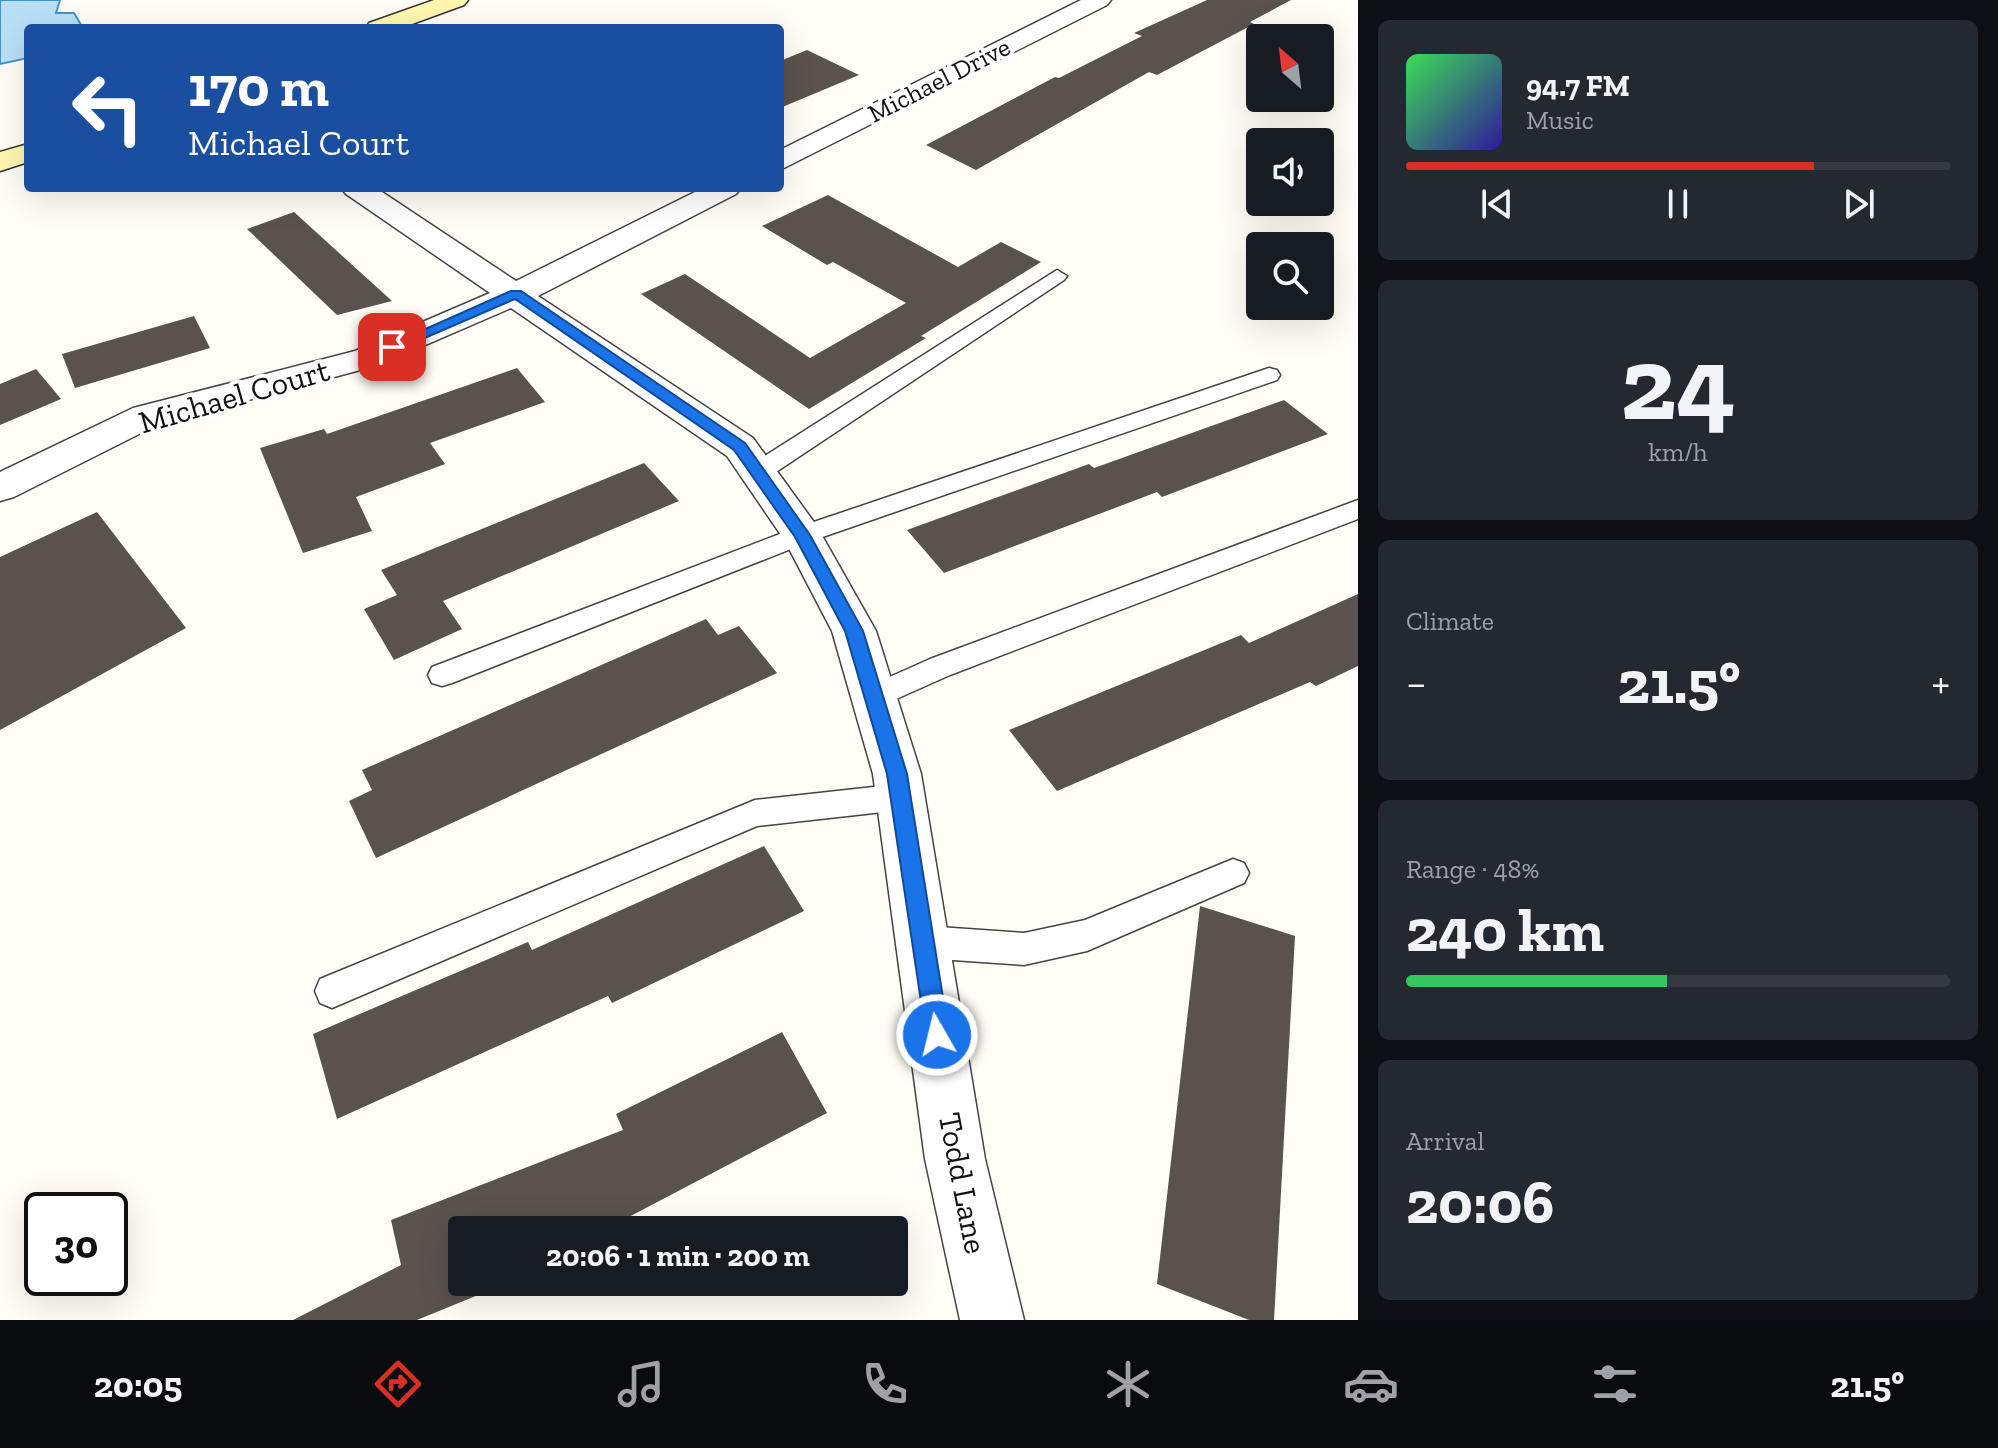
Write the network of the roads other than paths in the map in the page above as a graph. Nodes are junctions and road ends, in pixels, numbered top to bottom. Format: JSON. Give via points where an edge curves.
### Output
{"nodes":[{"id":1,"x":456,"y":0,"type":"edge"},
{"id":2,"x":1099,"y":0,"type":"edge"},
{"id":3,"x":389,"y":24,"type":"edge"},
{"id":4,"x":24,"y":153,"type":"edge"},
{"id":5,"x":784,"y":159,"type":"edge"},
{"id":6,"x":0,"y":162,"type":"edge"},
{"id":7,"x":362,"y":192,"type":"edge"},
{"id":8,"x":718,"y":192,"type":"edge"},
{"id":9,"x":1057,"y":276,"type":"dead end"},
{"id":10,"x":516,"y":294,"type":"junction"},
{"id":11,"x":1269,"y":375,"type":"dead end"},
{"id":12,"x":758,"y":472,"type":"junction"},
{"id":13,"x":0,"y":488,"type":"edge"},
{"id":14,"x":1358,"y":509,"type":"edge"},
{"id":15,"x":802,"y":535,"type":"junction"},
{"id":16,"x":442,"y":675,"type":"dead end"},
{"id":17,"x":875,"y":696,"type":"junction"},
{"id":18,"x":901,"y":797,"type":"junction"},
{"id":19,"x":1233,"y":873,"type":"dead end"},
{"id":20,"x":924,"y":942,"type":"junction"},
{"id":21,"x":332,"y":991,"type":"dead end"},
{"id":22,"x":992,"y":1320,"type":"edge"}],
"edges":[{"from":1,"to":3,"type":"street"},
{"from":2,"to":5,"type":"street","name":"Michael Drive"},
{"from":4,"to":6,"type":"street"},
{"from":7,"to":10,"type":"street","name":"Todd Lane"},
{"from":8,"to":10,"type":"street"},
{"from":9,"to":12,"type":"lane"},
{"from":10,"to":12,"type":"street","name":"Todd Lane","via":[[740,447]]},
{"from":10,"to":13,"type":"street","name":"Michael Court","via":[[367,358],[146,416]]},
{"from":11,"to":15,"type":"lane"},
{"from":12,"to":15,"type":"street","name":"Todd Lane"},
{"from":14,"to":17,"type":"lane"},
{"from":15,"to":16,"type":"lane"},
{"from":15,"to":17,"type":"street","name":"Todd Lane","via":[[854,631]]},
{"from":17,"to":18,"type":"street","name":"Todd Lane"},
{"from":18,"to":20,"type":"street","name":"Todd Lane"},
{"from":18,"to":21,"type":"lane","via":[[755,813]]},
{"from":19,"to":20,"type":"lane","via":[[1087,935],[1024,949]]},
{"from":20,"to":22,"type":"street","name":"Todd Lane","via":[[955,1159]]}]}
